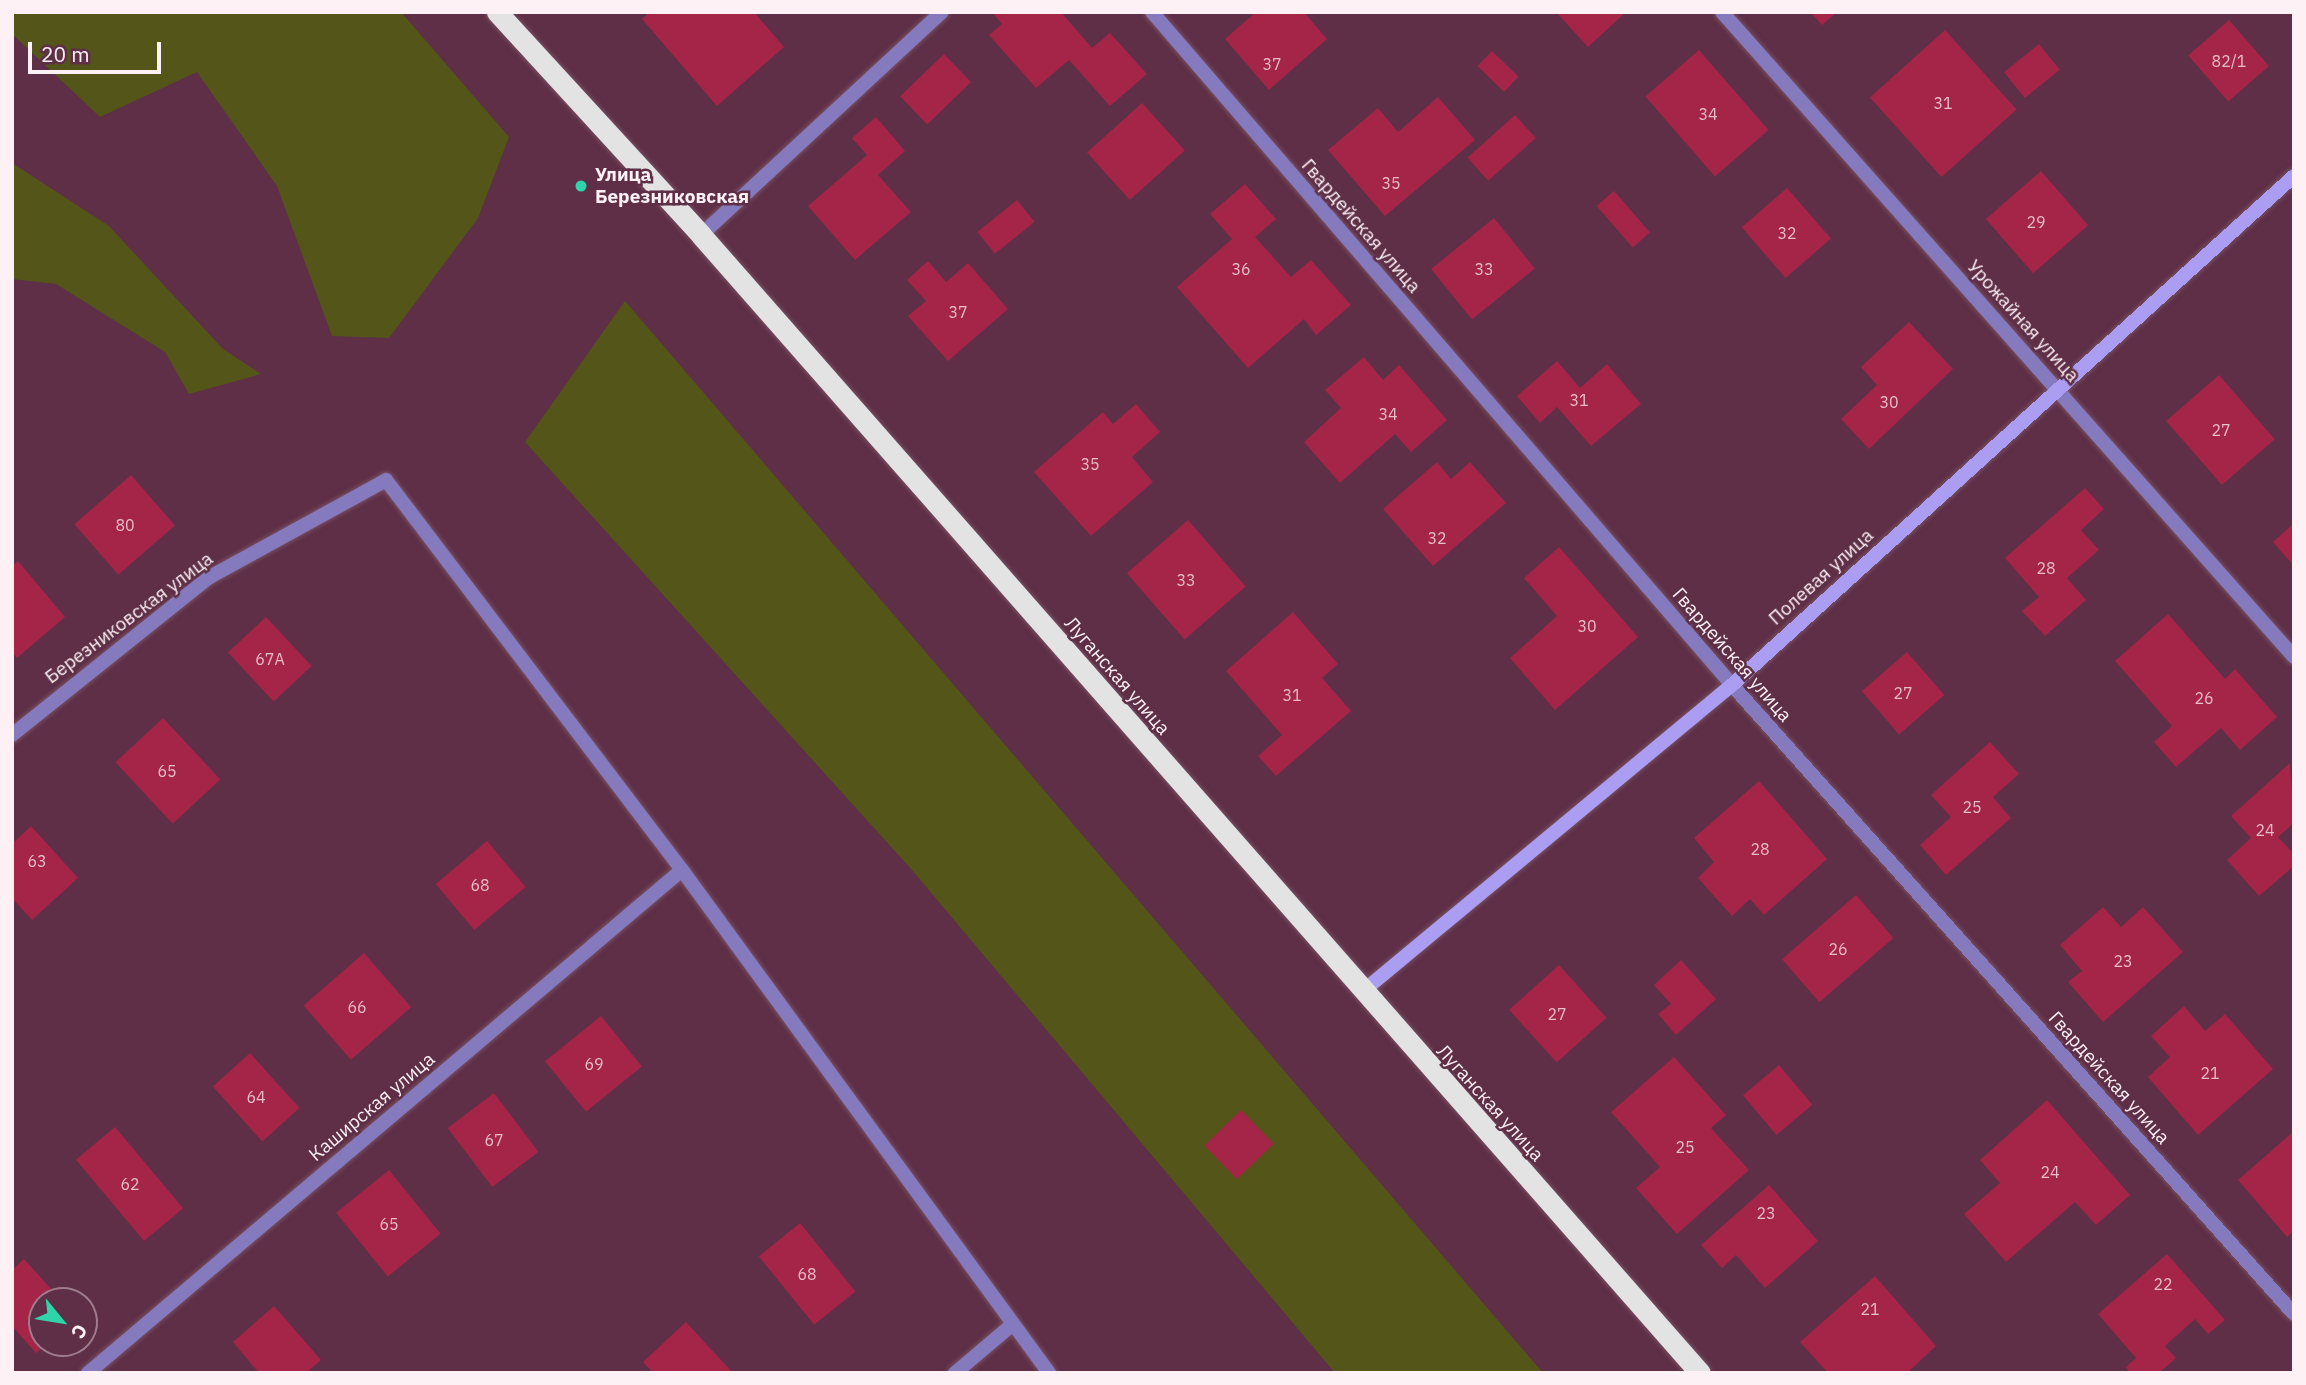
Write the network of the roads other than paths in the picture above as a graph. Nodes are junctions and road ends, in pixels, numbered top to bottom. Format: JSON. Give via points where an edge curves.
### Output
{"nodes":[{"id":1,"x":497,"y":12,"type":"edge"},
{"id":2,"x":942,"y":12,"type":"edge"},
{"id":3,"x":1152,"y":12,"type":"edge"},
{"id":4,"x":1722,"y":12,"type":"edge"},
{"id":5,"x":2294,"y":176,"type":"edge"},
{"id":6,"x":701,"y":235,"type":"junction"},
{"id":7,"x":2057,"y":387,"type":"junction"},
{"id":8,"x":2294,"y":657,"type":"edge"},
{"id":9,"x":1732,"y":685,"type":"junction"},
{"id":10,"x":12,"y":735,"type":"edge"},
{"id":11,"x":682,"y":870,"type":"junction"},
{"id":12,"x":1362,"y":992,"type":"junction"},
{"id":13,"x":2294,"y":1314,"type":"edge"},
{"id":14,"x":1013,"y":1324,"type":"junction"},
{"id":15,"x":88,"y":1373,"type":"edge"},
{"id":16,"x":955,"y":1373,"type":"edge"},
{"id":17,"x":1049,"y":1373,"type":"edge"},
{"id":18,"x":1700,"y":1373,"type":"edge"}],
"edges":[{"from":1,"to":6,"type":"highway","name":"Луганская улица"},
{"from":2,"to":6,"type":"street"},
{"from":3,"to":9,"type":"street","name":"Гвардейская улица"},
{"from":4,"to":7,"type":"street","name":"Урожайная улица"},
{"from":5,"to":7,"type":"street","name":"Полевая улица"},
{"from":6,"to":12,"type":"highway","name":"Луганская улица"},
{"from":7,"to":8,"type":"street","name":"Урожайная улица"},
{"from":7,"to":9,"type":"street","name":"Полевая улица"},
{"from":9,"to":12,"type":"street","name":"Полевая улица"},
{"from":9,"to":13,"type":"street","name":"Гвардейская улица"},
{"from":10,"to":11,"type":"street","name":"Березниковская улица","via":[[208,578],[386,480]]},
{"from":11,"to":14,"type":"street"},
{"from":11,"to":15,"type":"street","name":"Каширская улица"},
{"from":12,"to":18,"type":"highway","name":"Луганская улица"},
{"from":14,"to":16,"type":"street"},
{"from":14,"to":17,"type":"street"}]}
